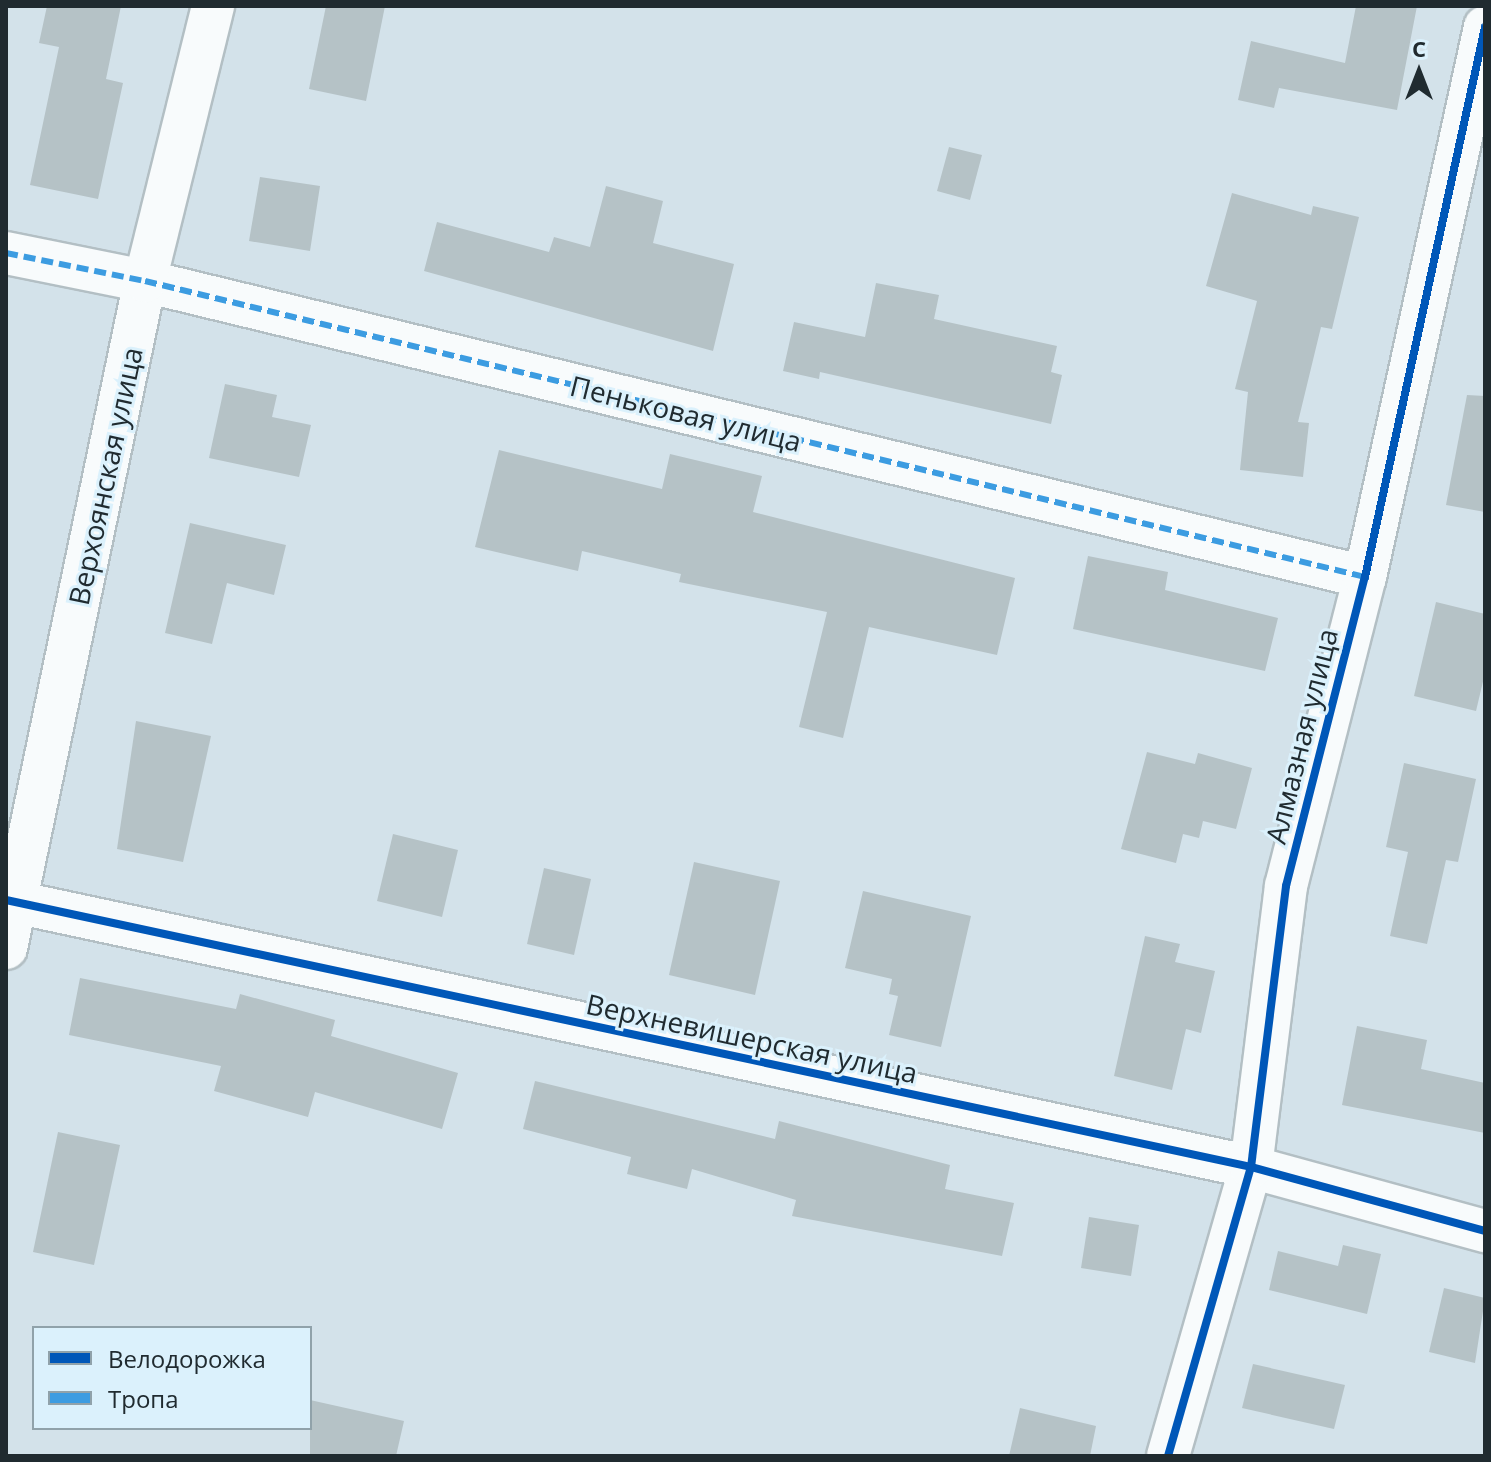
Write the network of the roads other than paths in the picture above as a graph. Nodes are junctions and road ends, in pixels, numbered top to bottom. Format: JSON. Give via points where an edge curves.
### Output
{"nodes":[{"id":1,"x":213,"y":6,"type":"edge"},
{"id":2,"x":1485,"y":27,"type":"edge"},
{"id":3,"x":6,"y":253,"type":"edge"},
{"id":4,"x":145,"y":281,"type":"junction"},
{"id":5,"x":1365,"y":577,"type":"junction"},
{"id":6,"x":12,"y":902,"type":"edge"},
{"id":7,"x":6,"y":948,"type":"edge"},
{"id":8,"x":1251,"y":1167,"type":"junction"},
{"id":9,"x":1485,"y":1231,"type":"edge"},
{"id":10,"x":1168,"y":1456,"type":"edge"}],
"edges":[{"from":1,"to":4,"type":"street","name":"Верхоянская улица"},
{"from":2,"to":5,"type":"street","name":"Алмазная улица"},
{"from":3,"to":4,"type":"street","name":"Пеньковая улица"},
{"from":4,"to":5,"type":"street","name":"Пеньковая улица"},
{"from":4,"to":6,"type":"street","name":"Верхоянская улица"},
{"from":5,"to":8,"type":"street","name":"Алмазная улица","via":[[1286,886]]},
{"from":6,"to":7,"type":"street","name":"Верхоянская улица"},
{"from":6,"to":8,"type":"street","name":"Верхневишерская улица"},
{"from":8,"to":9,"type":"street","name":"Верхневишерская улица"},
{"from":8,"to":10,"type":"street","name":"Алмазная улица"}]}
